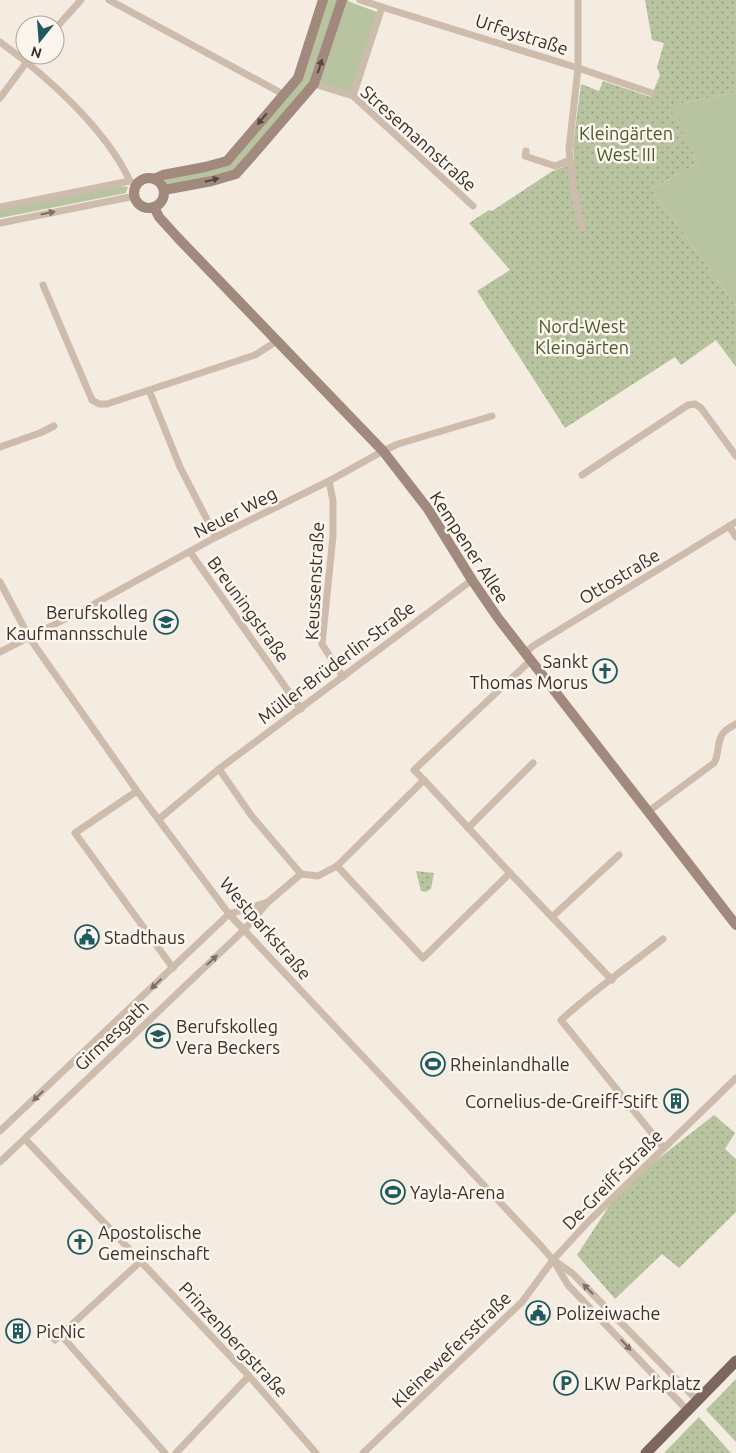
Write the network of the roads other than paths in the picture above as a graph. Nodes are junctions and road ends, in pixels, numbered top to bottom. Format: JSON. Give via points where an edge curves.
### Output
{"nodes":[{"id":1,"x":81,"y":0,"type":"edge"},
{"id":2,"x":108,"y":0,"type":"edge"},
{"id":3,"x":323,"y":0,"type":"edge"},
{"id":4,"x":342,"y":0,"type":"edge"},
{"id":5,"x":360,"y":0,"type":"edge"},
{"id":6,"x":578,"y":0,"type":"edge"},
{"id":7,"x":382,"y":6,"type":"junction"},
{"id":8,"x":65,"y":18,"type":"edge"},
{"id":9,"x":0,"y":42,"type":"edge"},
{"id":10,"x":15,"y":54,"type":"edge"},
{"id":11,"x":24,"y":65,"type":"edge"},
{"id":12,"x":29,"y":65,"type":"edge"},
{"id":13,"x":578,"y":68,"type":"junction"},
{"id":14,"x":298,"y":78,"type":"junction"},
{"id":15,"x":314,"y":84,"type":"junction"},
{"id":16,"x":652,"y":93,"type":"dead end"},
{"id":17,"x":284,"y":94,"type":"junction"},
{"id":18,"x":353,"y":96,"type":"junction"},
{"id":19,"x":0,"y":98,"type":"edge"},
{"id":20,"x":526,"y":151,"type":"dead end"},
{"id":21,"x":570,"y":160,"type":"junction"},
{"id":22,"x":154,"y":178,"type":"junction"},
{"id":23,"x":133,"y":183,"type":"junction"},
{"id":24,"x":164,"y":190,"type":"junction"},
{"id":25,"x":135,"y":196,"type":"junction"},
{"id":26,"x":473,"y":206,"type":"dead end"},
{"id":27,"x":0,"y":207,"type":"edge"},
{"id":28,"x":154,"y":207,"type":"junction"},
{"id":29,"x":0,"y":223,"type":"edge"},
{"id":30,"x":582,"y":228,"type":"dead end"},
{"id":31,"x":43,"y":285,"type":"dead end"},
{"id":32,"x":277,"y":341,"type":"junction"},
{"id":33,"x":149,"y":390,"type":"junction"},
{"id":34,"x":492,"y":416,"type":"dead end"},
{"id":35,"x":54,"y":426,"type":"dead end"},
{"id":36,"x":0,"y":447,"type":"edge"},
{"id":37,"x":383,"y":451,"type":"junction"},
{"id":38,"x":736,"y":456,"type":"edge"},
{"id":39,"x":582,"y":475,"type":"dead end"},
{"id":40,"x":329,"y":481,"type":"junction"},
{"id":41,"x":736,"y":522,"type":"edge"},
{"id":42,"x":729,"y":526,"type":"junction"},
{"id":43,"x":736,"y":537,"type":"edge"},
{"id":44,"x":216,"y":538,"type":"junction"},
{"id":45,"x":190,"y":552,"type":"junction"},
{"id":46,"x":472,"y":580,"type":"junction"},
{"id":47,"x":0,"y":582,"type":"edge"},
{"id":48,"x":29,"y":637,"type":"junction"},
{"id":49,"x":0,"y":652,"type":"edge"},
{"id":50,"x":528,"y":656,"type":"junction"},
{"id":51,"x":343,"y":678,"type":"junction"},
{"id":52,"x":301,"y":709,"type":"junction"},
{"id":53,"x":736,"y":724,"type":"edge"},
{"id":54,"x":533,"y":763,"type":"dead end"},
{"id":55,"x":219,"y":769,"type":"junction"},
{"id":56,"x":424,"y":780,"type":"junction"},
{"id":57,"x":138,"y":791,"type":"junction"},
{"id":58,"x":649,"y":811,"type":"junction"},
{"id":59,"x":159,"y":819,"type":"junction"},
{"id":60,"x":468,"y":828,"type":"junction"},
{"id":61,"x":619,"y":854,"type":"dead end"},
{"id":62,"x":337,"y":866,"type":"junction"},
{"id":63,"x":510,"y":873,"type":"junction"},
{"id":64,"x":302,"y":874,"type":"junction"},
{"id":65,"x":268,"y":902,"type":"junction"},
{"id":66,"x":230,"y":914,"type":"junction"},
{"id":67,"x":552,"y":918,"type":"junction"},
{"id":68,"x":736,"y":925,"type":"edge"},
{"id":69,"x":244,"y":930,"type":"junction"},
{"id":70,"x":663,"y":939,"type":"dead end"},
{"id":71,"x":173,"y":968,"type":"junction"},
{"id":72,"x":612,"y":980,"type":"junction"},
{"id":73,"x":736,"y":1078,"type":"edge"},
{"id":74,"x":0,"y":1131,"type":"edge"},
{"id":75,"x":25,"y":1138,"type":"junction"},
{"id":76,"x":663,"y":1147,"type":"junction"},
{"id":77,"x":0,"y":1162,"type":"edge"},
{"id":78,"x":553,"y":1260,"type":"junction"},
{"id":79,"x":141,"y":1261,"type":"junction"},
{"id":80,"x":61,"y":1334,"type":"junction"},
{"id":81,"x":55,"y":1340,"type":"dead end"},
{"id":82,"x":736,"y":1361,"type":"edge"},
{"id":83,"x":249,"y":1376,"type":"junction"},
{"id":84,"x":697,"y":1400,"type":"junction"},
{"id":85,"x":687,"y":1410,"type":"junction"},
{"id":86,"x":165,"y":1453,"type":"edge"},
{"id":87,"x":176,"y":1453,"type":"edge"},
{"id":88,"x":316,"y":1453,"type":"edge"},
{"id":89,"x":362,"y":1453,"type":"edge"},
{"id":90,"x":646,"y":1453,"type":"edge"}],
"edges":[{"from":1,"to":8,"type":"street"},
{"from":2,"to":17,"type":"street"},
{"from":3,"to":14,"type":"street"},
{"from":15,"to":4,"type":"street","one_way":true},
{"from":5,"to":7,"type":"street","name":"Urfeystraße"},
{"from":6,"to":13,"type":"street"},
{"from":7,"to":13,"type":"street","name":"Urfeystraße"},
{"from":7,"to":18,"type":"street"},
{"from":9,"to":10,"type":"street"},
{"from":11,"to":19,"type":"street"},
{"from":12,"to":23,"type":"street","via":[[82,115],[113,152]]},
{"from":13,"to":16,"type":"street","name":"Urfeystraße"},
{"from":13,"to":21,"type":"street"},
{"from":14,"to":15,"type":"street"},
{"from":14,"to":17,"type":"street"},
{"from":15,"to":18,"type":"street","name":"Stresemannstraße"},
{"from":24,"to":15,"type":"street","one_way":true,"via":[[236,174]]},
{"from":17,"to":22,"type":"street","one_way":true,"via":[[227,161]]},
{"from":18,"to":26,"type":"street","name":"Stresemannstraße"},
{"from":20,"to":21,"type":"street","via":[[525,156],[555,166]]},
{"from":21,"to":30,"type":"street"},
{"from":22,"to":23,"type":"street"},
{"from":22,"to":24,"type":"street"},
{"from":23,"to":25,"type":"street"},
{"from":23,"to":27,"type":"street"},
{"from":24,"to":28,"type":"street","via":[[162,200]]},
{"from":25,"to":28,"type":"street","via":[[141,205]]},
{"from":29,"to":25,"type":"street","one_way":true},
{"from":28,"to":32,"type":"street","name":"Kempener Allee","via":[[159,217]]},
{"from":31,"to":33,"type":"street","via":[[92,400],[107,404]]},
{"from":32,"to":33,"type":"street","via":[[255,355]]},
{"from":32,"to":37,"type":"street","name":"Kempener Allee"},
{"from":33,"to":44,"type":"street","via":[[180,467]]},
{"from":34,"to":37,"type":"street","name":"Neuer Weg"},
{"from":35,"to":36,"type":"street"},
{"from":37,"to":40,"type":"street","name":"Neuer Weg"},
{"from":37,"to":46,"type":"street","name":"Kempener Allee","via":[[428,509]]},
{"from":38,"to":39,"type":"street","via":[[695,404],[688,405]]},
{"from":40,"to":44,"type":"street","name":"Neuer Weg"},
{"from":40,"to":51,"type":"street","name":"Keussenstraße","via":[[333,501],[333,536],[322,644]]},
{"from":41,"to":42,"type":"street","name":"Ottostraße"},
{"from":42,"to":43,"type":"street"},
{"from":42,"to":50,"type":"street","name":"Ottostraße","via":[[533,646]]},
{"from":44,"to":45,"type":"street","name":"Neuer Weg"},
{"from":45,"to":48,"type":"street","name":"Neuer Weg"},
{"from":45,"to":52,"type":"street","name":"Breuningstraße"},
{"from":46,"to":50,"type":"street","name":"Kempener Allee"},
{"from":46,"to":51,"type":"street","name":"Müller-Brüderlin-Straße"},
{"from":47,"to":48,"type":"street","name":"Westparkstraße"},
{"from":48,"to":49,"type":"street","name":"Neuer Weg"},
{"from":48,"to":57,"type":"street","name":"Westparkstraße"},
{"from":50,"to":56,"type":"street","name":"Ottostraße","via":[[414,770]]},
{"from":50,"to":58,"type":"street","name":"Kempener Allee"},
{"from":51,"to":52,"type":"street","name":"Müller-Brüderlin-Straße"},
{"from":52,"to":55,"type":"street","name":"Müller-Brüderlin-Straße"},
{"from":53,"to":58,"type":"street","via":[[722,735],[714,763]]},
{"from":54,"to":60,"type":"street"},
{"from":55,"to":59,"type":"street","name":"Müller-Brüderlin-Straße"},
{"from":55,"to":64,"type":"street","via":[[252,815]]},
{"from":56,"to":60,"type":"street"},
{"from":56,"to":62,"type":"street"},
{"from":57,"to":59,"type":"street","name":"Westparkstraße"},
{"from":57,"to":71,"type":"street","via":[[75,832]]},
{"from":58,"to":68,"type":"street","name":"Kempener Allee"},
{"from":59,"to":66,"type":"street","name":"Westparkstraße"},
{"from":60,"to":63,"type":"street"},
{"from":61,"to":67,"type":"street"},
{"from":62,"to":63,"type":"street","via":[[423,958]]},
{"from":62,"to":64,"type":"street","via":[[318,876]]},
{"from":63,"to":67,"type":"street"},
{"from":64,"to":65,"type":"street"},
{"from":65,"to":66,"type":"street"},
{"from":65,"to":69,"type":"street","name":"Girmesgath"},
{"from":66,"to":69,"type":"street","name":"Westparkstraße"},
{"from":66,"to":71,"type":"street","name":"Girmesgath"},
{"from":67,"to":72,"type":"street"},
{"from":75,"to":69,"type":"street","name":"Girmesgath","one_way":true},
{"from":69,"to":78,"type":"street","name":"Westparkstraße"},
{"from":70,"to":72,"type":"street"},
{"from":71,"to":74,"type":"street","name":"Girmesgath","one_way":true},
{"from":72,"to":76,"type":"street","via":[[587,996],[561,1020]]},
{"from":73,"to":76,"type":"street","name":"De-Greiff-Straße"},
{"from":75,"to":77,"type":"street","name":"Girmesgath"},
{"from":75,"to":79,"type":"street","name":"Prinzenbergstraße"},
{"from":76,"to":78,"type":"street","name":"De-Greiff-Straße"},
{"from":84,"to":78,"type":"street","name":"Westparkstraße","one_way":true,"via":[[572,1273]]},
{"from":78,"to":85,"type":"street","name":"Westparkstraße","one_way":true,"via":[[568,1284]]},
{"from":78,"to":89,"type":"street","name":"Kleinewefersstraße","via":[[522,1302]]},
{"from":79,"to":80,"type":"street"},
{"from":79,"to":83,"type":"street","name":"Prinzenbergstraße"},
{"from":80,"to":81,"type":"street"},
{"from":80,"to":86,"type":"street"},
{"from":82,"to":84,"type":"main road"},
{"from":83,"to":87,"type":"street"},
{"from":83,"to":88,"type":"street","name":"Prinzenbergstraße"},
{"from":84,"to":85,"type":"main road"},
{"from":85,"to":90,"type":"main road"}]}
